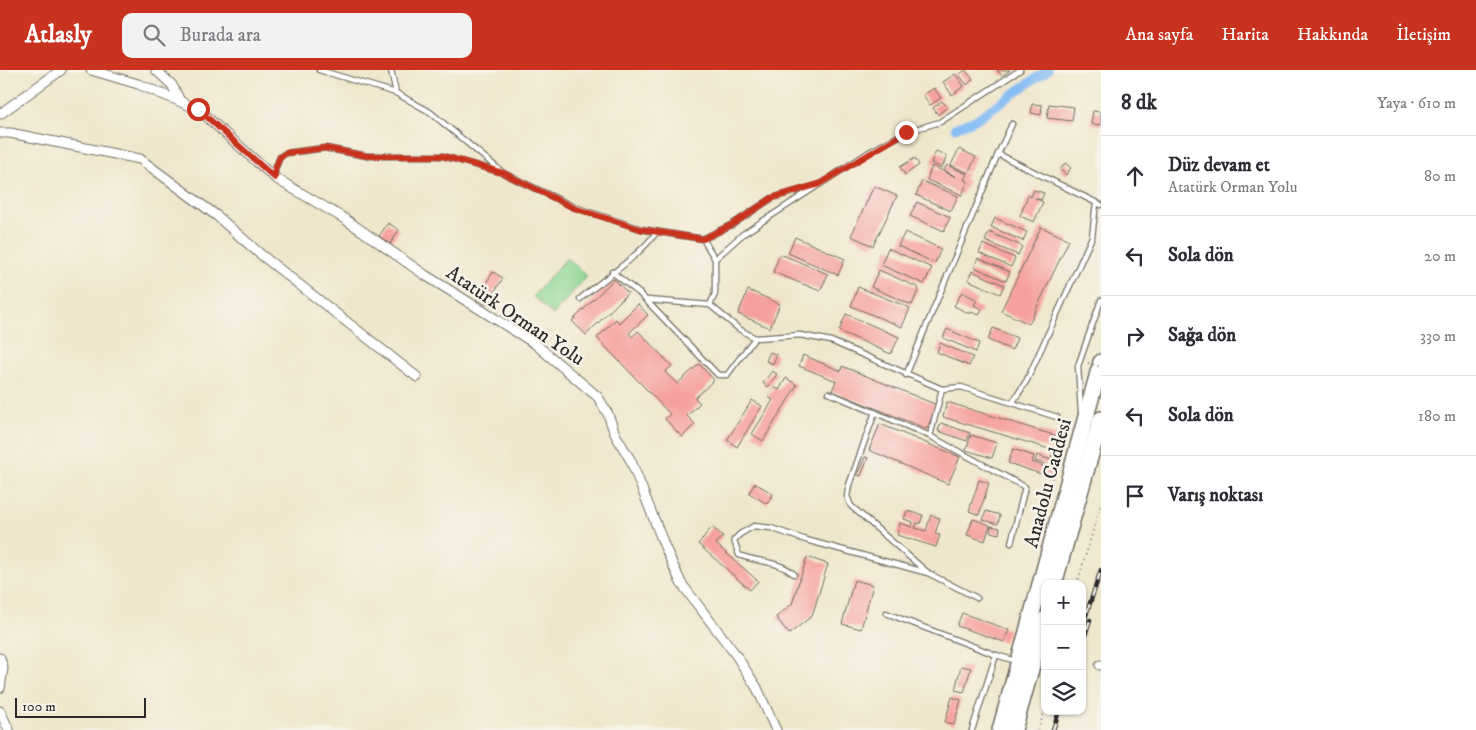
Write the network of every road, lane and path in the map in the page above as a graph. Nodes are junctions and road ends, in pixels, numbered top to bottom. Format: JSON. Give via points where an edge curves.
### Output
{"nodes":[{"id":1,"x":61,"y":70,"type":"edge"},
{"id":2,"x":91,"y":70,"type":"edge"},
{"id":3,"x":156,"y":70,"type":"edge"},
{"id":4,"x":319,"y":70,"type":"edge"},
{"id":5,"x":391,"y":70,"type":"edge"},
{"id":6,"x":1020,"y":70,"type":"edge"},
{"id":7,"x":396,"y":93,"type":"junction"},
{"id":8,"x":180,"y":102,"type":"junction"},
{"id":9,"x":0,"y":114,"type":"edge"},
{"id":10,"x":1012,"y":124,"type":"dead end"},
{"id":11,"x":0,"y":133,"type":"edge"},
{"id":12,"x":998,"y":154,"type":"junction"},
{"id":13,"x":503,"y":173,"type":"junction"},
{"id":14,"x":275,"y":178,"type":"junction"},
{"id":15,"x":819,"y":184,"type":"junction"},
{"id":16,"x":1096,"y":203,"type":"junction"},
{"id":17,"x":1101,"y":205,"type":"edge"},
{"id":18,"x":656,"y":233,"type":"junction"},
{"id":19,"x":703,"y":239,"type":"junction"},
{"id":20,"x":715,"y":259,"type":"junction"},
{"id":21,"x":612,"y":272,"type":"junction"},
{"id":22,"x":580,"y":299,"type":"dead end"},
{"id":23,"x":646,"y":300,"type":"junction"},
{"id":24,"x":1101,"y":300,"type":"edge"},
{"id":25,"x":710,"y":305,"type":"junction"},
{"id":26,"x":755,"y":338,"type":"junction"},
{"id":27,"x":1095,"y":363,"type":"edge"},
{"id":28,"x":1101,"y":367,"type":"edge"},
{"id":29,"x":906,"y":375,"type":"junction"},
{"id":30,"x":416,"y":377,"type":"dead end"},
{"id":31,"x":942,"y":389,"type":"junction"},
{"id":32,"x":829,"y":393,"type":"dead end"},
{"id":33,"x":1012,"y":402,"type":"junction"},
{"id":34,"x":875,"y":412,"type":"junction"},
{"id":35,"x":1057,"y":417,"type":"dead end"},
{"id":36,"x":1101,"y":419,"type":"edge"},
{"id":37,"x":930,"y":436,"type":"junction"},
{"id":38,"x":1076,"y":452,"type":"junction"},
{"id":39,"x":1101,"y":504,"type":"edge"},
{"id":40,"x":1011,"y":543,"type":"dead end"},
{"id":41,"x":928,"y":573,"type":"junction"},
{"id":42,"x":794,"y":574,"type":"dead end"},
{"id":43,"x":1055,"y":580,"type":"edge"},
{"id":44,"x":1078,"y":580,"type":"edge"},
{"id":45,"x":977,"y":598,"type":"dead end"},
{"id":46,"x":886,"y":613,"type":"dead end"},
{"id":47,"x":1043,"y":625,"type":"edge"},
{"id":48,"x":996,"y":655,"type":"junction"},
{"id":49,"x":0,"y":658,"type":"edge"},
{"id":50,"x":1019,"y":662,"type":"junction"},
{"id":51,"x":0,"y":688,"type":"edge"},
{"id":52,"x":0,"y":711,"type":"edge"},
{"id":53,"x":1043,"y":715,"type":"edge"},
{"id":54,"x":9,"y":730,"type":"edge"},
{"id":55,"x":776,"y":730,"type":"edge"},
{"id":56,"x":972,"y":730,"type":"edge"},
{"id":57,"x":1000,"y":730,"type":"edge"},
{"id":58,"x":1014,"y":730,"type":"edge"},
{"id":59,"x":1038,"y":730,"type":"edge"}],
"edges":[{"from":1,"to":9,"type":"street"},
{"from":2,"to":8,"type":"street","name":"Atatürk Orman Yolu","via":[[138,84]]},
{"from":3,"to":8,"type":"street","via":[[172,85]]},
{"from":4,"to":7,"type":"lane"},
{"from":5,"to":7,"type":"lane"},
{"from":6,"to":15,"type":"lane","via":[[940,122],[906,132]]},
{"from":7,"to":13,"type":"lane","via":[[430,112]]},
{"from":8,"to":14,"type":"street","name":"Atatürk Orman Yolu","via":[[198,109]]},
{"from":10,"to":12,"type":"lane"},
{"from":11,"to":30,"type":"street","via":[[140,159],[217,216]]},
{"from":12,"to":16,"type":"lane"},
{"from":12,"to":29,"type":"lane"},
{"from":13,"to":14,"type":"lane","via":[[443,156],[367,156],[325,148],[286,153],[278,163]]},
{"from":13,"to":18,"type":"lane","via":[[574,208]]},
{"from":14,"to":55,"type":"street","name":"Atatürk Orman Yolu","via":[[345,219],[425,275],[534,343],[598,397],[631,461],[681,583],[736,655]]},
{"from":15,"to":19,"type":"lane","via":[[772,198]]},
{"from":15,"to":20,"type":"lane","via":[[743,234]]},
{"from":16,"to":17,"type":"lane"},
{"from":16,"to":33,"type":"lane","via":[[1092,237],[1026,380]]},
{"from":18,"to":19,"type":"lane"},
{"from":18,"to":21,"type":"lane","via":[[643,250]]},
{"from":19,"to":20,"type":"lane"},
{"from":20,"to":25,"type":"lane","via":[[715,294]]},
{"from":21,"to":22,"type":"lane"},
{"from":21,"to":23,"type":"lane"},
{"from":23,"to":25,"type":"lane"},
{"from":23,"to":26,"type":"lane","via":[[718,375],[727,375]]},
{"from":24,"to":38,"type":"lane","via":[[1078,366],[1081,414]]},
{"from":25,"to":26,"type":"lane"},
{"from":26,"to":29,"type":"lane","via":[[800,335],[831,341]]},
{"from":27,"to":28,"type":"path","bridge":true},
{"from":27,"to":38,"type":"highway","name":"Anadolu Caddesi"},
{"from":29,"to":31,"type":"lane"},
{"from":31,"to":33,"type":"lane","via":[[961,387]]},
{"from":31,"to":37,"type":"lane"},
{"from":32,"to":34,"type":"lane"},
{"from":33,"to":35,"type":"lane"},
{"from":34,"to":37,"type":"lane"},
{"from":34,"to":41,"type":"lane","via":[[847,496],[851,506]]},
{"from":36,"to":43,"type":"highway","name":"Anadolu Caddesi"},
{"from":37,"to":40,"type":"lane","via":[[1025,487]]},
{"from":38,"to":50,"type":"highway","name":"Anadolu Caddesi"},
{"from":39,"to":44,"type":"path"},
{"from":41,"to":42,"type":"lane","via":[[771,528],[754,526],[734,540],[739,555],[783,564]]},
{"from":41,"to":45,"type":"lane"},
{"from":46,"to":48,"type":"lane"},
{"from":47,"to":58,"type":"highway"},
{"from":48,"to":50,"type":"lane"},
{"from":48,"to":56,"type":"lane"},
{"from":49,"to":51,"type":"street","via":[[3,668]]},
{"from":50,"to":57,"type":"highway","name":"Anadolu Caddesi"},
{"from":52,"to":54,"type":"street"},
{"from":53,"to":59,"type":"path"}]}
